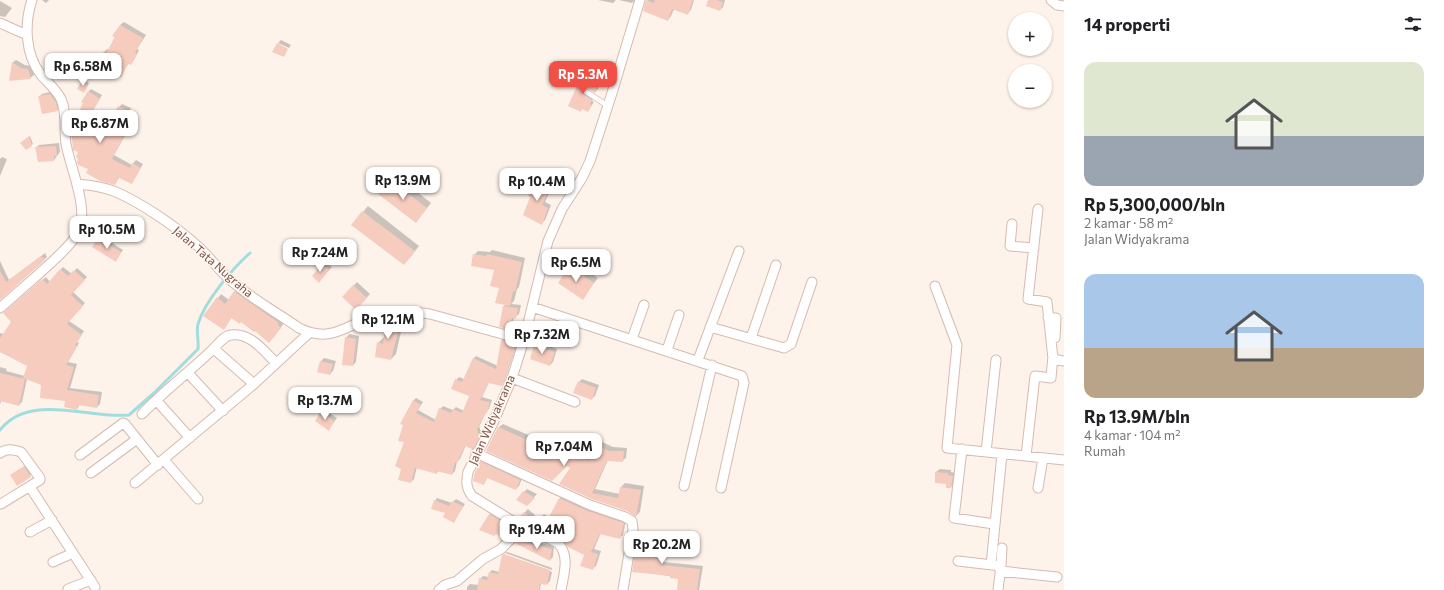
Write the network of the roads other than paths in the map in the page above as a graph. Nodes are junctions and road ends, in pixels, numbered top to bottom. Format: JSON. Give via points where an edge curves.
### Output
{"nodes":[{"id":1,"x":32,"y":0,"type":"edge"},
{"id":2,"x":640,"y":0,"type":"edge"},
{"id":3,"x":1051,"y":0,"type":"edge"},
{"id":4,"x":1064,"y":6,"type":"edge"},
{"id":5,"x":0,"y":23,"type":"edge"},
{"id":6,"x":27,"y":35,"type":"junction"},
{"id":7,"x":585,"y":91,"type":"dead end"},
{"id":8,"x":608,"y":106,"type":"junction"},
{"id":9,"x":77,"y":184,"type":"junction"},
{"id":10,"x":1038,"y":209,"type":"dead end"},
{"id":11,"x":1012,"y":224,"type":"dead end"},
{"id":12,"x":1034,"y":248,"type":"junction"},
{"id":13,"x":739,"y":251,"type":"dead end"},
{"id":14,"x":776,"y":265,"type":"dead end"},
{"id":15,"x":812,"y":282,"type":"dead end"},
{"id":16,"x":935,"y":286,"type":"dead end"},
{"id":17,"x":644,"y":305,"type":"dead end"},
{"id":18,"x":532,"y":307,"type":"junction"},
{"id":19,"x":0,"y":308,"type":"edge"},
{"id":20,"x":679,"y":315,"type":"dead end"},
{"id":21,"x":710,"y":327,"type":"junction"},
{"id":22,"x":309,"y":333,"type":"junction"},
{"id":23,"x":751,"y":338,"type":"junction"},
{"id":24,"x":632,"y":339,"type":"junction"},
{"id":25,"x":524,"y":340,"type":"junction"},
{"id":26,"x":214,"y":349,"type":"junction"},
{"id":27,"x":667,"y":350,"type":"junction"},
{"id":28,"x":1053,"y":359,"type":"junction"},
{"id":29,"x":698,"y":360,"type":"junction"},
{"id":30,"x":996,"y":360,"type":"dead end"},
{"id":31,"x":1064,"y":361,"type":"edge"},
{"id":32,"x":276,"y":363,"type":"junction"},
{"id":33,"x":712,"y":365,"type":"junction"},
{"id":34,"x":188,"y":373,"type":"junction"},
{"id":35,"x":512,"y":378,"type":"junction"},
{"id":36,"x":254,"y":384,"type":"junction"},
{"id":37,"x":156,"y":400,"type":"junction"},
{"id":38,"x":575,"y":402,"type":"dead end"},
{"id":39,"x":223,"y":411,"type":"junction"},
{"id":40,"x":142,"y":414,"type":"dead end"},
{"id":41,"x":190,"y":438,"type":"junction"},
{"id":42,"x":137,"y":439,"type":"junction"},
{"id":43,"x":962,"y":449,"type":"junction"},
{"id":44,"x":986,"y":452,"type":"junction"},
{"id":45,"x":0,"y":453,"type":"edge"},
{"id":46,"x":476,"y":453,"type":"junction"},
{"id":47,"x":1002,"y":454,"type":"junction"},
{"id":48,"x":80,"y":455,"type":"dead end"},
{"id":49,"x":1026,"y":456,"type":"junction"},
{"id":50,"x":1043,"y":458,"type":"junction"},
{"id":51,"x":1064,"y":460,"type":"edge"},
{"id":52,"x":161,"y":462,"type":"junction"},
{"id":53,"x":91,"y":473,"type":"dead end"},
{"id":54,"x":135,"y":483,"type":"dead end"},
{"id":55,"x":684,"y":486,"type":"dead end"},
{"id":56,"x":30,"y":487,"type":"junction"},
{"id":57,"x":721,"y":488,"type":"dead end"},
{"id":58,"x":1038,"y":488,"type":"dead end"},
{"id":59,"x":198,"y":499,"type":"dead end"},
{"id":60,"x":1,"y":504,"type":"dead end"},
{"id":61,"x":52,"y":520,"type":"junction"},
{"id":62,"x":994,"y":524,"type":"junction"},
{"id":63,"x":524,"y":526,"type":"junction"},
{"id":64,"x":30,"y":532,"type":"dead end"},
{"id":65,"x":1002,"y":548,"type":"dead end"},
{"id":66,"x":73,"y":553,"type":"junction"},
{"id":67,"x":958,"y":561,"type":"dead end"},
{"id":68,"x":53,"y":562,"type":"dead end"},
{"id":69,"x":991,"y":565,"type":"junction"},
{"id":70,"x":1000,"y":568,"type":"junction"},
{"id":71,"x":1057,"y":577,"type":"dead end"},
{"id":72,"x":68,"y":589,"type":"dead end"},
{"id":73,"x":439,"y":590,"type":"edge"},
{"id":74,"x":561,"y":590,"type":"edge"},
{"id":75,"x":623,"y":590,"type":"edge"},
{"id":76,"x":998,"y":590,"type":"edge"}],
"edges":[{"from":1,"to":6,"type":"street","via":[[28,13]]},
{"from":2,"to":8,"type":"street","name":"Jalan Widyakrama"},
{"from":3,"to":4,"type":"street","via":[[1057,5]]},
{"from":5,"to":6,"type":"street"},
{"from":6,"to":9,"type":"street","via":[[35,66],[61,99],[66,143]]},
{"from":7,"to":8,"type":"lane"},
{"from":8,"to":18,"type":"street","name":"Jalan Widyakrama","via":[[587,167],[554,224]]},
{"from":9,"to":19,"type":"street","via":[[81,202],[80,231],[46,268]]},
{"from":9,"to":22,"type":"street","name":"Jalan Tata Nugraha","via":[[102,188],[131,199],[193,242],[242,289]]},
{"from":10,"to":12,"type":"street"},
{"from":11,"to":12,"type":"street","via":[[1010,246]]},
{"from":12,"to":28,"type":"street","via":[[1028,299],[1047,302],[1048,317],[1056,318]]},
{"from":13,"to":21,"type":"street"},
{"from":14,"to":23,"type":"street"},
{"from":15,"to":23,"type":"street","via":[[788,347]]},
{"from":16,"to":43,"type":"street","via":[[957,346],[948,448]]},
{"from":17,"to":24,"type":"street"},
{"from":18,"to":24,"type":"street"},
{"from":18,"to":25,"type":"street","name":"Jalan Widyakrama"},
{"from":20,"to":27,"type":"street"},
{"from":21,"to":23,"type":"street"},
{"from":21,"to":29,"type":"street"},
{"from":22,"to":25,"type":"street","name":"Jalan Tata Nugraha","via":[[329,335],[374,316],[402,311],[447,318]]},
{"from":22,"to":32,"type":"street"},
{"from":24,"to":27,"type":"street"},
{"from":25,"to":35,"type":"street","name":"Jalan Widyakrama"},
{"from":26,"to":32,"type":"street","via":[[226,336],[239,335],[257,343]]},
{"from":26,"to":34,"type":"street"},
{"from":26,"to":36,"type":"street"},
{"from":27,"to":29,"type":"street"},
{"from":28,"to":31,"type":"street"},
{"from":28,"to":49,"type":"street","via":[[1051,378],[1035,376]]},
{"from":29,"to":33,"type":"street"},
{"from":30,"to":44,"type":"street"},
{"from":32,"to":36,"type":"street"},
{"from":33,"to":55,"type":"street"},
{"from":33,"to":57,"type":"street","via":[[742,376],[744,383]]},
{"from":34,"to":37,"type":"street"},
{"from":34,"to":39,"type":"street"},
{"from":35,"to":38,"type":"street"},
{"from":35,"to":46,"type":"street","name":"Jalan Widyakrama"},
{"from":36,"to":39,"type":"street"},
{"from":37,"to":40,"type":"street"},
{"from":37,"to":41,"type":"street"},
{"from":39,"to":41,"type":"street"},
{"from":41,"to":52,"type":"street"},
{"from":42,"to":48,"type":"street","via":[[125,424],[121,424]]},
{"from":42,"to":52,"type":"street"},
{"from":42,"to":53,"type":"street"},
{"from":43,"to":44,"type":"street"},
{"from":43,"to":62,"type":"street","via":[[954,518]]},
{"from":44,"to":47,"type":"street"},
{"from":45,"to":56,"type":"street","via":[[5,450],[22,452],[39,475],[40,480]]},
{"from":46,"to":63,"type":"street","name":"Jalan Widyakrama","via":[[468,472],[468,491],[505,517]]},
{"from":46,"to":75,"type":"street","via":[[632,521],[633,529]]},
{"from":47,"to":49,"type":"street"},
{"from":47,"to":62,"type":"street"},
{"from":49,"to":50,"type":"street"},
{"from":50,"to":51,"type":"street"},
{"from":50,"to":58,"type":"street"},
{"from":52,"to":54,"type":"street"},
{"from":52,"to":59,"type":"street"},
{"from":56,"to":60,"type":"street"},
{"from":56,"to":61,"type":"street"},
{"from":61,"to":64,"type":"street"},
{"from":61,"to":66,"type":"street"},
{"from":62,"to":69,"type":"street"},
{"from":63,"to":73,"type":"street","via":[[501,549],[483,559],[458,581]]},
{"from":63,"to":74,"type":"street","name":"Jalan Widyakrama","via":[[558,543],[562,548],[565,556]]},
{"from":65,"to":70,"type":"street"},
{"from":66,"to":68,"type":"street"},
{"from":66,"to":72,"type":"street","via":[[93,583]]},
{"from":67,"to":69,"type":"street"},
{"from":69,"to":70,"type":"street"},
{"from":70,"to":71,"type":"street"},
{"from":70,"to":76,"type":"street"}]}
